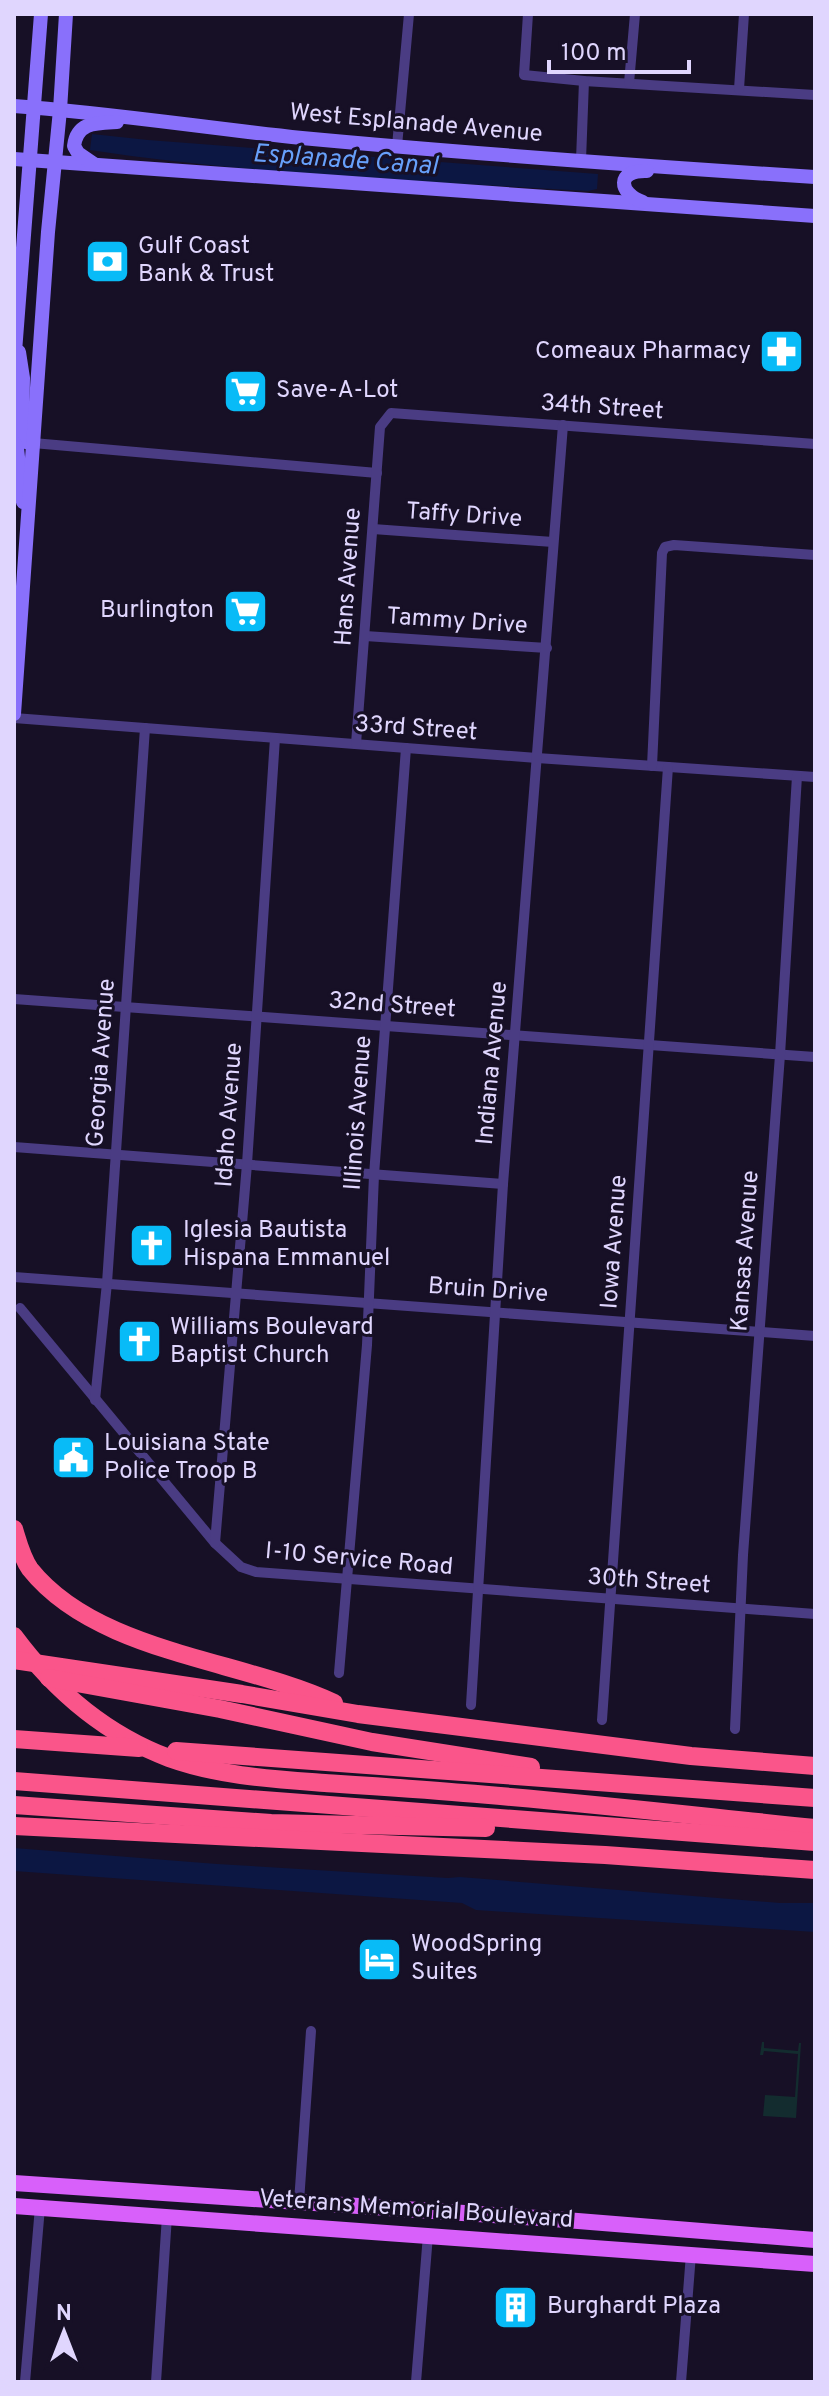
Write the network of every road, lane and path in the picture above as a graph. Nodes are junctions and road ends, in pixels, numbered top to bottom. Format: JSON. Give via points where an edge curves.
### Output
{"nodes":[{"id":1,"x":41,"y":14,"type":"edge"},
{"id":2,"x":66,"y":14,"type":"edge"},
{"id":3,"x":409,"y":14,"type":"edge"},
{"id":4,"x":528,"y":14,"type":"edge"},
{"id":5,"x":635,"y":14,"type":"edge"},
{"id":6,"x":744,"y":14,"type":"edge"},
{"id":7,"x":584,"y":81,"type":"junction"},
{"id":8,"x":629,"y":83,"type":"junction"},
{"id":9,"x":739,"y":89,"type":"junction"},
{"id":10,"x":815,"y":95,"type":"edge"},
{"id":11,"x":14,"y":106,"type":"edge"},
{"id":12,"x":34,"y":107,"type":"junction"},
{"id":13,"x":60,"y":110,"type":"junction"},
{"id":14,"x":157,"y":120,"type":"junction"},
{"id":15,"x":397,"y":146,"type":"junction"},
{"id":16,"x":22,"y":159,"type":"edge"},
{"id":17,"x":581,"y":160,"type":"junction"},
{"id":18,"x":55,"y":162,"type":"junction"},
{"id":19,"x":94,"y":164,"type":"junction"},
{"id":20,"x":729,"y":170,"type":"junction"},
{"id":21,"x":811,"y":179,"type":"edge"},
{"id":22,"x":653,"y":205,"type":"junction"},
{"id":23,"x":815,"y":214,"type":"edge"},
{"id":24,"x":16,"y":336,"type":"edge"},
{"id":25,"x":14,"y":365,"type":"edge"},
{"id":26,"x":387,"y":416,"type":"joint"},
{"id":27,"x":563,"y":425,"type":"junction"},
{"id":28,"x":14,"y":443,"type":"edge"},
{"id":29,"x":33,"y":443,"type":"junction"},
{"id":30,"x":815,"y":444,"type":"edge"},
{"id":31,"x":377,"y":473,"type":"junction"},
{"id":32,"x":373,"y":529,"type":"junction"},
{"id":33,"x":27,"y":530,"type":"junction"},
{"id":34,"x":553,"y":542,"type":"junction"},
{"id":35,"x":815,"y":555,"type":"edge"},
{"id":36,"x":365,"y":636,"type":"junction"},
{"id":37,"x":547,"y":648,"type":"junction"},
{"id":38,"x":14,"y":716,"type":"edge"},
{"id":39,"x":145,"y":728,"type":"junction"},
{"id":40,"x":275,"y":738,"type":"junction"},
{"id":41,"x":356,"y":744,"type":"junction"},
{"id":42,"x":406,"y":748,"type":"junction"},
{"id":43,"x":537,"y":758,"type":"junction"},
{"id":44,"x":652,"y":766,"type":"junction"},
{"id":45,"x":668,"y":767,"type":"junction"},
{"id":46,"x":797,"y":776,"type":"junction"},
{"id":47,"x":815,"y":777,"type":"edge"},
{"id":48,"x":14,"y":999,"type":"edge"},
{"id":49,"x":126,"y":1007,"type":"junction"},
{"id":50,"x":257,"y":1016,"type":"junction"},
{"id":51,"x":384,"y":1025,"type":"junction"},
{"id":52,"x":516,"y":1035,"type":"junction"},
{"id":53,"x":649,"y":1045,"type":"junction"},
{"id":54,"x":780,"y":1055,"type":"junction"},
{"id":55,"x":815,"y":1057,"type":"edge"},
{"id":56,"x":14,"y":1147,"type":"edge"},
{"id":57,"x":116,"y":1154,"type":"junction"},
{"id":58,"x":247,"y":1164,"type":"junction"},
{"id":59,"x":374,"y":1175,"type":"junction"},
{"id":60,"x":503,"y":1184,"type":"junction"},
{"id":61,"x":14,"y":1277,"type":"edge"},
{"id":62,"x":107,"y":1283,"type":"junction"},
{"id":63,"x":236,"y":1293,"type":"junction"},
{"id":64,"x":369,"y":1302,"type":"junction"},
{"id":65,"x":20,"y":1308,"type":"dead end"},
{"id":66,"x":496,"y":1312,"type":"junction"},
{"id":67,"x":629,"y":1323,"type":"junction"},
{"id":68,"x":760,"y":1332,"type":"junction"},
{"id":69,"x":815,"y":1336,"type":"edge"},
{"id":70,"x":95,"y":1400,"type":"junction"},
{"id":71,"x":14,"y":1529,"type":"edge"},
{"id":72,"x":215,"y":1543,"type":"junction"},
{"id":73,"x":346,"y":1580,"type":"junction"},
{"id":74,"x":480,"y":1590,"type":"junction"},
{"id":75,"x":611,"y":1599,"type":"junction"},
{"id":76,"x":740,"y":1609,"type":"junction"},
{"id":77,"x":815,"y":1614,"type":"edge"},
{"id":78,"x":14,"y":1636,"type":"edge"},
{"id":79,"x":14,"y":1660,"type":"edge"},
{"id":80,"x":14,"y":1672,"type":"edge"},
{"id":81,"x":339,"y":1673,"type":"dead end"},
{"id":82,"x":471,"y":1705,"type":"dead end"},
{"id":83,"x":358,"y":1714,"type":"junction"},
{"id":84,"x":602,"y":1720,"type":"dead end"},
{"id":85,"x":735,"y":1729,"type":"dead end"},
{"id":86,"x":14,"y":1739,"type":"edge"},
{"id":87,"x":815,"y":1766,"type":"edge"},
{"id":88,"x":14,"y":1781,"type":"edge"},
{"id":89,"x":656,"y":1787,"type":"junction"},
{"id":90,"x":815,"y":1798,"type":"edge"},
{"id":91,"x":14,"y":1805,"type":"edge"},
{"id":92,"x":14,"y":1826,"type":"edge"},
{"id":93,"x":609,"y":1826,"type":"junction"},
{"id":94,"x":815,"y":1828,"type":"edge"},
{"id":95,"x":815,"y":1842,"type":"edge"},
{"id":96,"x":815,"y":1870,"type":"edge"},
{"id":97,"x":311,"y":2031,"type":"dead end"},
{"id":98,"x":14,"y":2183,"type":"edge"},
{"id":99,"x":90,"y":2188,"type":"junction"},
{"id":100,"x":299,"y":2202,"type":"junction"},
{"id":101,"x":14,"y":2206,"type":"edge"},
{"id":102,"x":343,"y":2206,"type":"junction"},
{"id":103,"x":40,"y":2207,"type":"junction"},
{"id":104,"x":67,"y":2209,"type":"junction"},
{"id":105,"x":167,"y":2216,"type":"junction"},
{"id":106,"x":553,"y":2219,"type":"junction"},
{"id":107,"x":654,"y":2228,"type":"junction"},
{"id":108,"x":725,"y":2234,"type":"junction"},
{"id":109,"x":428,"y":2235,"type":"junction"},
{"id":110,"x":476,"y":2239,"type":"junction"},
{"id":111,"x":815,"y":2240,"type":"edge"},
{"id":112,"x":528,"y":2242,"type":"junction"},
{"id":113,"x":642,"y":2244,"type":"junction"},
{"id":114,"x":815,"y":2247,"type":"edge"},
{"id":115,"x":691,"y":2254,"type":"junction"},
{"id":116,"x":750,"y":2258,"type":"junction"},
{"id":117,"x":815,"y":2264,"type":"edge"},
{"id":118,"x":25,"y":2382,"type":"edge"},
{"id":119,"x":156,"y":2382,"type":"edge"},
{"id":120,"x":416,"y":2382,"type":"edge"},
{"id":121,"x":681,"y":2382,"type":"edge"}],
"edges":[{"from":1,"to":12,"type":"main road"},
{"from":2,"to":13,"type":"main road"},
{"from":3,"to":15,"type":"street"},
{"from":4,"to":7,"type":"street","via":[[524,75]]},
{"from":5,"to":8,"type":"street"},
{"from":6,"to":9,"type":"street"},
{"from":7,"to":8,"type":"street"},
{"from":7,"to":17,"type":"street"},
{"from":8,"to":9,"type":"street"},
{"from":9,"to":10,"type":"street"},
{"from":11,"to":12,"type":"main road","name":"West Esplanade Avenue"},
{"from":12,"to":13,"type":"main road","name":"West Esplanade Avenue"},
{"from":12,"to":16,"type":"main road"},
{"from":13,"to":14,"type":"main road","name":"West Esplanade Avenue"},
{"from":13,"to":18,"type":"main road"},
{"from":14,"to":15,"type":"main road","name":"West Esplanade Avenue"},
{"from":14,"to":19,"type":"main road","via":[[84,126],[74,146]]},
{"from":15,"to":17,"type":"main road","name":"West Esplanade Avenue"},
{"from":16,"to":18,"type":"main road"},
{"from":16,"to":24,"type":"main road"},
{"from":17,"to":20,"type":"main road","name":"West Esplanade Avenue"},
{"from":18,"to":19,"type":"main road"},
{"from":18,"to":29,"type":"main road"},
{"from":19,"to":22,"type":"main road"},
{"from":20,"to":21,"type":"main road","name":"West Esplanade Avenue"},
{"from":20,"to":22,"type":"main road","via":[[723,175],[630,173],[625,189],[634,199]]},
{"from":22,"to":23,"type":"main road"},
{"from":24,"to":25,"type":"main road"},
{"from":24,"to":29,"type":"main road","via":[[23,378],[22,434]]},
{"from":26,"to":27,"type":"street","name":"34th Street"},
{"from":26,"to":31,"type":"street","name":"Hans Avenue","via":[[380,427]]},
{"from":27,"to":30,"type":"street","name":"34th Street"},
{"from":27,"to":34,"type":"street","name":"Indiana Avenue"},
{"from":28,"to":33,"type":"main road"},
{"from":29,"to":31,"type":"street"},
{"from":29,"to":33,"type":"main road"},
{"from":31,"to":32,"type":"street","name":"Hans Avenue"},
{"from":32,"to":34,"type":"street","name":"Taffy Drive"},
{"from":32,"to":36,"type":"street","name":"Hans Avenue"},
{"from":33,"to":38,"type":"main road"},
{"from":34,"to":37,"type":"street","name":"Indiana Avenue"},
{"from":35,"to":44,"type":"street","via":[[666,547]]},
{"from":36,"to":37,"type":"street","name":"Tammy Drive"},
{"from":36,"to":41,"type":"street","name":"Hans Avenue"},
{"from":37,"to":43,"type":"street","name":"Indiana Avenue"},
{"from":38,"to":39,"type":"street","name":"33rd Street"},
{"from":39,"to":40,"type":"street","name":"33rd Street"},
{"from":39,"to":49,"type":"street","name":"Georgia Avenue"},
{"from":40,"to":41,"type":"street","name":"33rd Street"},
{"from":40,"to":50,"type":"street","name":"Idaho Avenue"},
{"from":41,"to":42,"type":"street","name":"33rd Street"},
{"from":42,"to":43,"type":"street","name":"33rd Street"},
{"from":42,"to":51,"type":"street","name":"Illinois Avenue"},
{"from":43,"to":44,"type":"street","name":"33rd Street"},
{"from":43,"to":52,"type":"street","name":"Indiana Avenue"},
{"from":44,"to":45,"type":"street","name":"33rd Street"},
{"from":45,"to":46,"type":"street","name":"33rd Street"},
{"from":45,"to":53,"type":"street","name":"Iowa Avenue"},
{"from":46,"to":47,"type":"street","name":"33rd Street"},
{"from":46,"to":54,"type":"street","name":"Kansas Avenue"},
{"from":48,"to":49,"type":"street","name":"32nd Street"},
{"from":49,"to":50,"type":"street","name":"32nd Street"},
{"from":49,"to":57,"type":"street","name":"Georgia Avenue"},
{"from":50,"to":51,"type":"street","name":"32nd Street"},
{"from":50,"to":58,"type":"street","name":"Idaho Avenue"},
{"from":51,"to":52,"type":"street","name":"32nd Street"},
{"from":51,"to":59,"type":"street","name":"Illinois Avenue"},
{"from":52,"to":53,"type":"street","name":"32nd Street"},
{"from":52,"to":60,"type":"street","name":"Indiana Avenue"},
{"from":53,"to":54,"type":"street","name":"32nd Street"},
{"from":53,"to":67,"type":"street","name":"Iowa Avenue"},
{"from":54,"to":55,"type":"street","name":"32nd Street"},
{"from":54,"to":68,"type":"street","name":"Kansas Avenue"},
{"from":56,"to":57,"type":"street"},
{"from":57,"to":58,"type":"street"},
{"from":57,"to":62,"type":"street","name":"Georgia Avenue"},
{"from":58,"to":59,"type":"street"},
{"from":58,"to":63,"type":"street","name":"Idaho Avenue"},
{"from":59,"to":60,"type":"street"},
{"from":59,"to":64,"type":"street","name":"Illinois Avenue"},
{"from":60,"to":66,"type":"street","name":"Indiana Avenue"},
{"from":61,"to":62,"type":"street","name":"Bruin Drive"},
{"from":62,"to":63,"type":"street","name":"Bruin Drive"},
{"from":62,"to":70,"type":"street","name":"Georgia Avenue"},
{"from":63,"to":64,"type":"street","name":"Bruin Drive"},
{"from":63,"to":72,"type":"street","name":"Idaho Avenue"},
{"from":64,"to":66,"type":"street","name":"Bruin Drive"},
{"from":64,"to":73,"type":"street","name":"Illinois Avenue"},
{"from":65,"to":70,"type":"street","name":"I-10 Service Road"},
{"from":66,"to":67,"type":"street","name":"Bruin Drive"},
{"from":66,"to":74,"type":"street","name":"Indiana Avenue"},
{"from":67,"to":68,"type":"street","name":"Bruin Drive"},
{"from":67,"to":75,"type":"street","name":"Iowa Avenue"},
{"from":68,"to":69,"type":"street","name":"Bruin Drive"},
{"from":68,"to":76,"type":"street","name":"Kansas Avenue"},
{"from":70,"to":72,"type":"street","name":"I-10 Service Road"},
{"from":71,"to":83,"type":"highway","via":[[29,1567],[59,1597],[107,1627],[264,1676]]},
{"from":72,"to":73,"type":"street","name":"I-10 Service Road","via":[[241,1567],[256,1572]]},
{"from":73,"to":74,"type":"street","name":"I-10 Service Road"},
{"from":73,"to":81,"type":"street","name":"Illinois Avenue"},
{"from":74,"to":75,"type":"street","name":"30th Street"},
{"from":74,"to":82,"type":"street","name":"Indiana Avenue"},
{"from":75,"to":76,"type":"street","name":"30th Street"},
{"from":75,"to":84,"type":"street","name":"Iowa Avenue"},
{"from":76,"to":77,"type":"street","name":"30th Street"},
{"from":76,"to":85,"type":"street","name":"Kansas Avenue"},
{"from":78,"to":94,"type":"highway","via":[[34,1664],[84,1710],[138,1744],[211,1770]]},
{"from":79,"to":83,"type":"highway"},
{"from":80,"to":89,"type":"highway","via":[[372,1742]]},
{"from":83,"to":87,"type":"highway","via":[[691,1756]]},
{"from":86,"to":89,"type":"highway"},
{"from":88,"to":93,"type":"highway"},
{"from":89,"to":90,"type":"highway"},
{"from":91,"to":93,"type":"highway","via":[[287,1823]]},
{"from":92,"to":96,"type":"highway"},
{"from":93,"to":95,"type":"highway"},
{"from":97,"to":100,"type":"street"},
{"from":98,"to":99,"type":"main road","name":"Veterans Memorial Boulevard"},
{"from":99,"to":100,"type":"main road","name":"Veterans Memorial Boulevard"},
{"from":99,"to":104,"type":"main road","via":[[72,2197]]},
{"from":100,"to":102,"type":"main road","name":"Veterans Memorial Boulevard"},
{"from":101,"to":103,"type":"main road","name":"Veterans Memorial Boulevard"},
{"from":102,"to":105,"type":"main road","via":[[341,2217],[333,2220],[209,2212]]},
{"from":102,"to":106,"type":"main road","name":"Veterans Memorial Boulevard"},
{"from":103,"to":104,"type":"main road","name":"Veterans Memorial Boulevard"},
{"from":103,"to":118,"type":"street"},
{"from":104,"to":105,"type":"main road","name":"Veterans Memorial Boulevard"},
{"from":105,"to":109,"type":"main road","name":"Veterans Memorial Boulevard"},
{"from":105,"to":119,"type":"street"},
{"from":106,"to":107,"type":"main road","name":"Veterans Memorial Boulevard"},
{"from":106,"to":110,"type":"main road","via":[[543,2227],[480,2224]]},
{"from":107,"to":108,"type":"main road","name":"Veterans Memorial Boulevard"},
{"from":107,"to":113,"type":"main road","via":[[653,2237]]},
{"from":108,"to":111,"type":"main road","name":"Veterans Memorial Boulevard"},
{"from":108,"to":113,"type":"main road","via":[[712,2249]]},
{"from":109,"to":110,"type":"main road","name":"Veterans Memorial Boulevard"},
{"from":109,"to":120,"type":"street"},
{"from":110,"to":112,"type":"main road","name":"Veterans Memorial Boulevard"},
{"from":112,"to":113,"type":"main road","via":[[549,2237]]},
{"from":112,"to":115,"type":"main road","name":"Veterans Memorial Boulevard"},
{"from":114,"to":116,"type":"main road","via":[[763,2243],[752,2248]]},
{"from":115,"to":116,"type":"main road","name":"Veterans Memorial Boulevard"},
{"from":115,"to":121,"type":"street"},
{"from":116,"to":117,"type":"main road","name":"Veterans Memorial Boulevard"}]}
